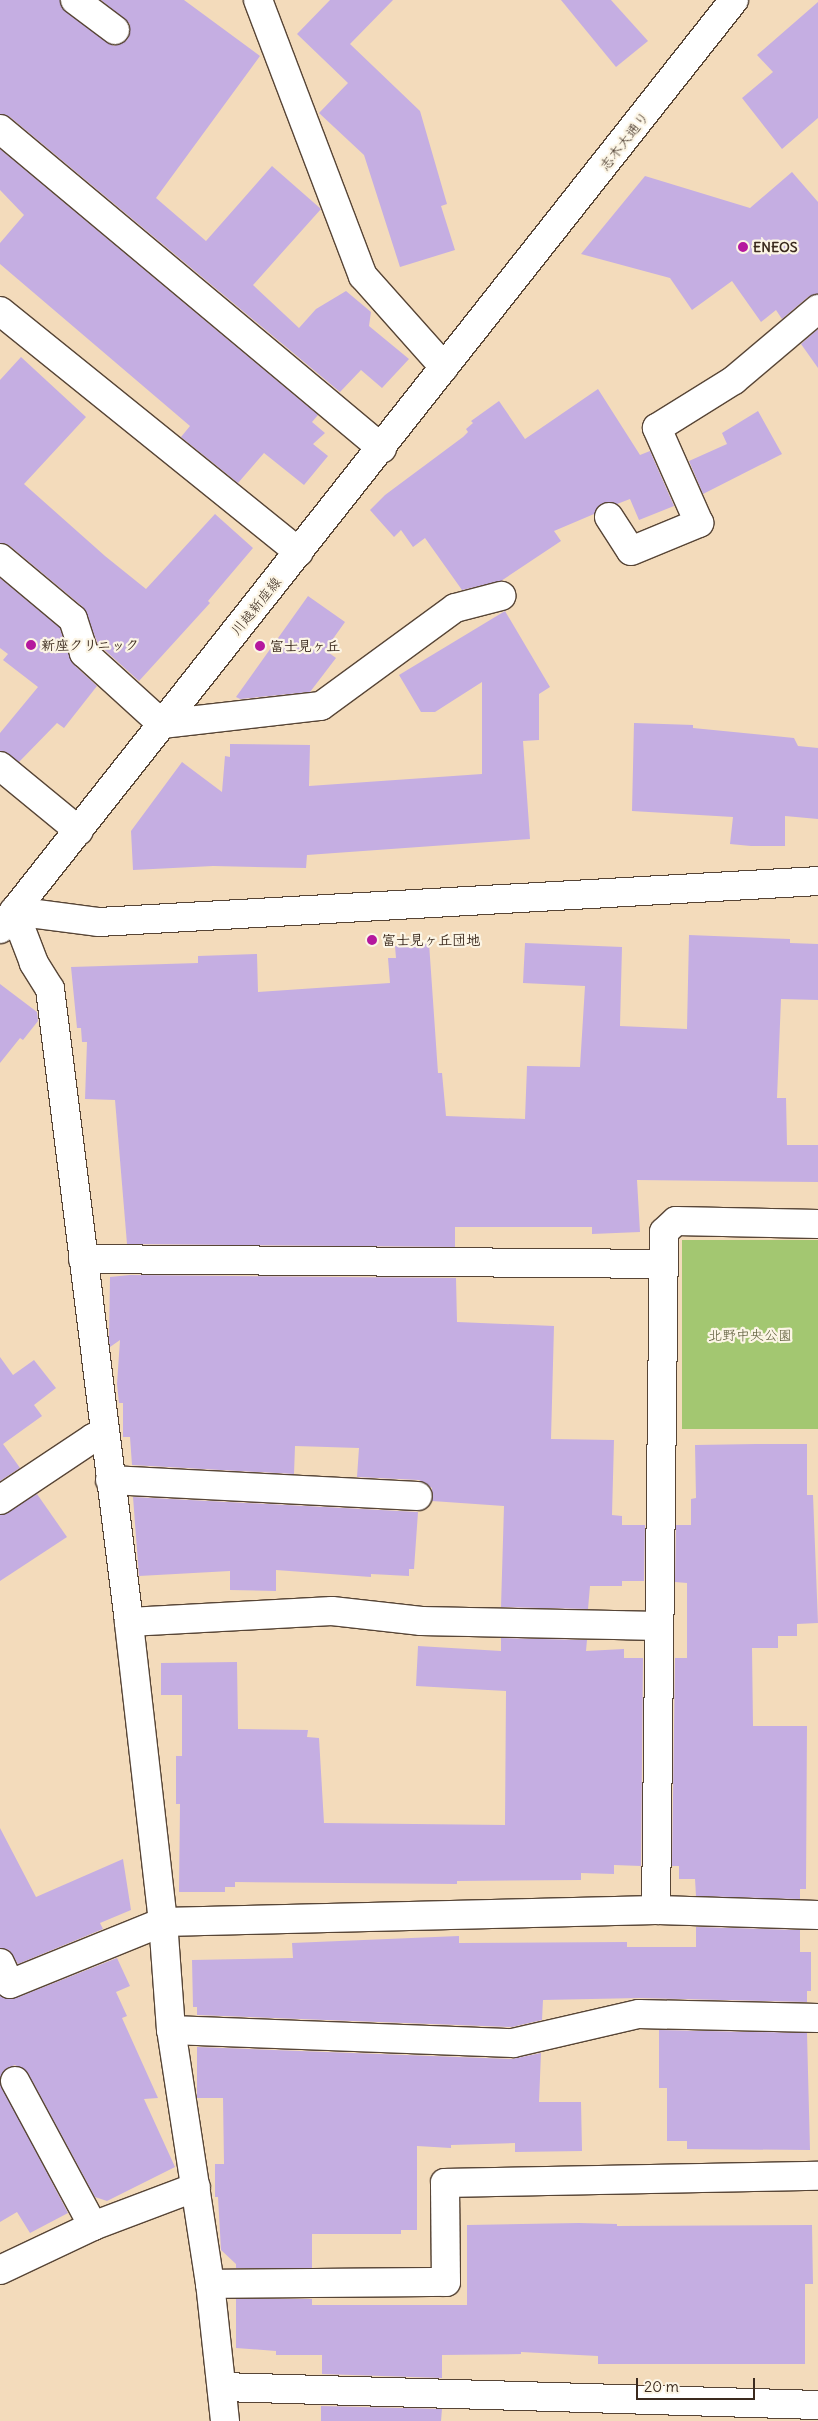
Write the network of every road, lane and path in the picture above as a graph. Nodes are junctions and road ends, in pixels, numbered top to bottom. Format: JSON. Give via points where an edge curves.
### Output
{"nodes":[{"id":1,"x":75,"y":0,"type":"edge"},
{"id":2,"x":258,"y":0,"type":"edge"},
{"id":3,"x":734,"y":0,"type":"edge"},
{"id":4,"x":114,"y":30,"type":"dead end"},
{"id":5,"x":0,"y":130,"type":"edge"},
{"id":6,"x":513,"y":282,"type":"joint"},
{"id":7,"x":818,"y":309,"type":"edge"},
{"id":8,"x":0,"y":311,"type":"edge"},
{"id":9,"x":444,"y":367,"type":"junction"},
{"id":10,"x":382,"y":448,"type":"junction"},
{"id":11,"x":609,"y":517,"type":"dead end"},
{"id":12,"x":299,"y":552,"type":"junction"},
{"id":13,"x":0,"y":558,"type":"edge"},
{"id":14,"x":501,"y":596,"type":"dead end"},
{"id":15,"x":162,"y":724,"type":"junction"},
{"id":16,"x":0,"y":766,"type":"edge"},
{"id":17,"x":79,"y":831,"type":"junction"},
{"id":18,"x":818,"y":881,"type":"edge"},
{"id":19,"x":7,"y":920,"type":"edge"},
{"id":20,"x":818,"y":1224,"type":"edge"},
{"id":21,"x":83,"y":1259,"type":"junction"},
{"id":22,"x":664,"y":1264,"type":"junction"},
{"id":23,"x":104,"y":1434,"type":"junction"},
{"id":24,"x":110,"y":1480,"type":"junction"},
{"id":25,"x":418,"y":1496,"type":"dead end"},
{"id":26,"x":0,"y":1500,"type":"edge"},
{"id":27,"x":129,"y":1622,"type":"junction"},
{"id":28,"x":659,"y":1626,"type":"junction"},
{"id":29,"x":656,"y":1910,"type":"junction"},
{"id":30,"x":818,"y":1915,"type":"edge"},
{"id":31,"x":163,"y":1922,"type":"junction"},
{"id":32,"x":0,"y":1963,"type":"edge"},
{"id":33,"x":818,"y":2018,"type":"edge"},
{"id":34,"x":171,"y":2030,"type":"junction"},
{"id":35,"x":15,"y":2081,"type":"dead end"},
{"id":36,"x":818,"y":2176,"type":"edge"},
{"id":37,"x":196,"y":2187,"type":"junction"},
{"id":38,"x":93,"y":2226,"type":"junction"},
{"id":39,"x":0,"y":2270,"type":"edge"},
{"id":40,"x":210,"y":2284,"type":"junction"},
{"id":41,"x":222,"y":2387,"type":"junction"},
{"id":42,"x":818,"y":2405,"type":"edge"},
{"id":43,"x":714,"y":2412,"type":"edge"},
{"id":44,"x":225,"y":2421,"type":"edge"}],
"edges":[{"from":1,"to":4,"type":"street"},
{"from":2,"to":9,"type":"street","via":[[363,276]]},
{"from":3,"to":6,"type":"street","name":"志木大通り"},
{"from":5,"to":10,"type":"street"},
{"from":6,"to":9,"type":"street","name":"川越新座線"},
{"from":7,"to":11,"type":"street","via":[[734,380],[657,428],[698,522],[631,551]]},
{"from":8,"to":12,"type":"street"},
{"from":9,"to":10,"type":"street","name":"川越新座線"},
{"from":10,"to":12,"type":"street","name":"川越新座線"},
{"from":12,"to":15,"type":"street","name":"川越新座線"},
{"from":13,"to":15,"type":"street","via":[[73,619],[84,653]]},
{"from":14,"to":15,"type":"street","via":[[455,608],[321,706]]},
{"from":15,"to":17,"type":"street","name":"川越新座線"},
{"from":16,"to":17,"type":"street"},
{"from":17,"to":19,"type":"street","name":"川越新座線"},
{"from":18,"to":19,"type":"street","via":[[99,922]]},
{"from":19,"to":21,"type":"street","via":[[50,989]]},
{"from":20,"to":22,"type":"street","via":[[676,1221],[664,1232]]},
{"from":21,"to":22,"type":"street"},
{"from":21,"to":23,"type":"street"},
{"from":22,"to":28,"type":"street"},
{"from":23,"to":24,"type":"street"},
{"from":23,"to":26,"type":"street","via":[[92,1438]]},
{"from":24,"to":25,"type":"street"},
{"from":24,"to":27,"type":"street"},
{"from":27,"to":28,"type":"street","via":[[332,1611],[421,1621]]},
{"from":27,"to":31,"type":"street"},
{"from":28,"to":29,"type":"street"},
{"from":29,"to":30,"type":"street"},
{"from":29,"to":31,"type":"street"},
{"from":31,"to":32,"type":"street","via":[[10,1984]]},
{"from":31,"to":34,"type":"street"},
{"from":33,"to":34,"type":"street","via":[[639,2014],[513,2043]]},
{"from":34,"to":37,"type":"street"},
{"from":35,"to":38,"type":"street"},
{"from":36,"to":40,"type":"street","via":[[445,2182],[446,2282]]},
{"from":37,"to":38,"type":"street"},
{"from":37,"to":40,"type":"street"},
{"from":38,"to":39,"type":"street"},
{"from":40,"to":41,"type":"street"},
{"from":41,"to":43,"type":"street"},
{"from":41,"to":44,"type":"street"},
{"from":42,"to":43,"type":"street"}]}
